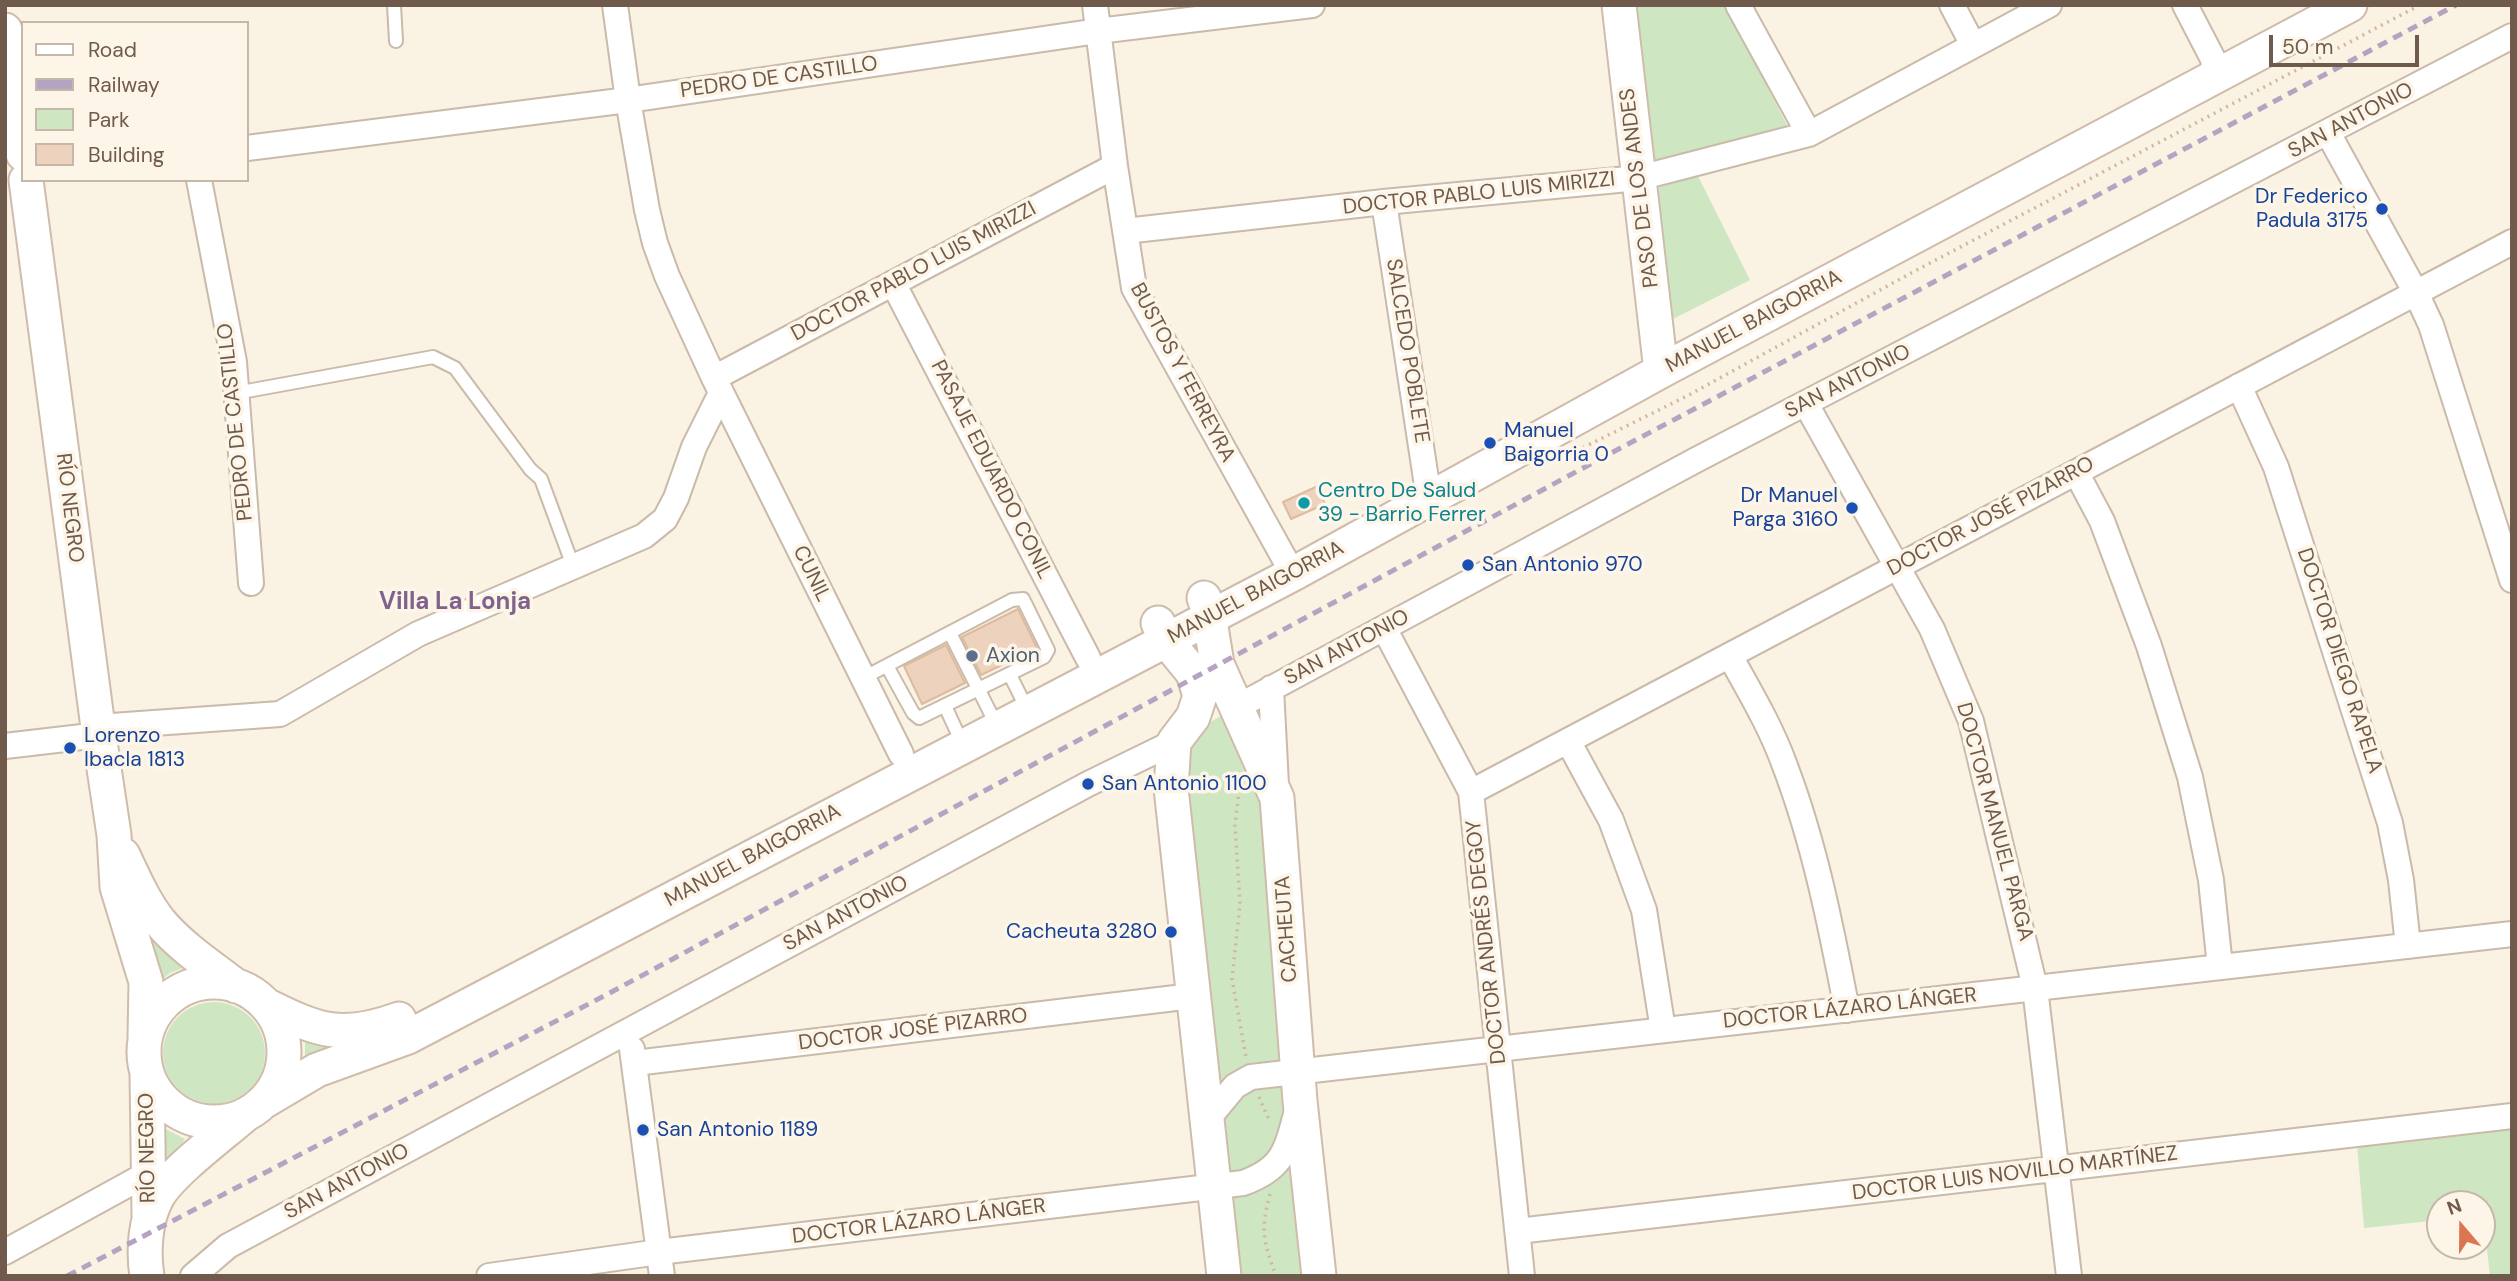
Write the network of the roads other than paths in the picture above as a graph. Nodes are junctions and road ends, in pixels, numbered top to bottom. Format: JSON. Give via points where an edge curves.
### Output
{"nodes":[{"id":1,"x":394,"y":5,"type":"edge"},
{"id":2,"x":615,"y":5,"type":"edge"},
{"id":3,"x":1095,"y":5,"type":"edge"},
{"id":4,"x":1312,"y":5,"type":"edge"},
{"id":5,"x":1619,"y":5,"type":"edge"},
{"id":6,"x":1738,"y":5,"type":"edge"},
{"id":7,"x":1952,"y":5,"type":"edge"},
{"id":8,"x":2049,"y":5,"type":"edge"},
{"id":9,"x":2185,"y":5,"type":"edge"},
{"id":10,"x":2312,"y":5,"type":"edge"},
{"id":11,"x":2350,"y":5,"type":"edge"},
{"id":12,"x":5,"y":30,"type":"edge"},
{"id":13,"x":1098,"y":31,"type":"junction"},
{"id":14,"x":2512,"y":36,"type":"edge"},
{"id":15,"x":396,"y":40,"type":"dead end"},
{"id":16,"x":1973,"y":46,"type":"junction"},
{"id":17,"x":2214,"y":68,"type":"junction"},
{"id":18,"x":628,"y":100,"type":"junction"},
{"id":19,"x":2328,"y":133,"type":"junction"},
{"id":20,"x":1809,"y":134,"type":"junction"},
{"id":21,"x":21,"y":140,"type":"edge"},
{"id":22,"x":248,"y":148,"type":"edge"},
{"id":23,"x":1115,"y":166,"type":"junction"},
{"id":24,"x":1639,"y":178,"type":"junction"},
{"id":25,"x":26,"y":182,"type":"edge"},
{"id":26,"x":199,"y":182,"type":"edge"},
{"id":27,"x":1384,"y":202,"type":"junction"},
{"id":28,"x":1125,"y":231,"type":"junction"},
{"id":29,"x":2512,"y":242,"type":"edge"},
{"id":30,"x":893,"y":283,"type":"junction"},
{"id":31,"x":2416,"y":293,"type":"junction"},
{"id":32,"x":1660,"y":362,"type":"junction"},
{"id":33,"x":718,"y":385,"type":"junction"},
{"id":34,"x":2239,"y":386,"type":"junction"},
{"id":35,"x":236,"y":393,"type":"junction"},
{"id":36,"x":1806,"y":404,"type":"junction"},
{"id":37,"x":2076,"y":472,"type":"junction"},
{"id":38,"x":1427,"y":489,"type":"junction"},
{"id":39,"x":1287,"y":565,"type":"junction"},
{"id":40,"x":573,"y":566,"type":"junction"},
{"id":41,"x":1897,"y":567,"type":"junction"},
{"id":42,"x":2512,"y":580,"type":"edge"},
{"id":43,"x":251,"y":583,"type":"dead end"},
{"id":44,"x":1206,"y":607,"type":"junction"},
{"id":45,"x":1384,"y":628,"type":"junction"},
{"id":46,"x":1161,"y":631,"type":"junction"},
{"id":47,"x":950,"y":632,"type":"junction"},
{"id":48,"x":1730,"y":656,"type":"junction"},
{"id":49,"x":1088,"y":658,"type":"junction"},
{"id":50,"x":887,"y":666,"type":"junction"},
{"id":51,"x":863,"y":678,"type":"junction"},
{"id":52,"x":1271,"y":688,"type":"junction"},
{"id":53,"x":1019,"y":693,"type":"junction"},
{"id":54,"x":1237,"y":707,"type":"junction"},
{"id":55,"x":988,"y":709,"type":"junction"},
{"id":56,"x":954,"y":726,"type":"junction"},
{"id":57,"x":99,"y":731,"type":"junction"},
{"id":58,"x":1567,"y":741,"type":"junction"},
{"id":59,"x":1174,"y":742,"type":"junction"},
{"id":60,"x":5,"y":746,"type":"edge"},
{"id":61,"x":901,"y":754,"type":"junction"},
{"id":62,"x":1471,"y":792,"type":"junction"},
{"id":63,"x":1277,"y":799,"type":"junction"},
{"id":64,"x":114,"y":835,"type":"junction"},
{"id":65,"x":2512,"y":934,"type":"edge"},
{"id":66,"x":2408,"y":946,"type":"junction"},
{"id":67,"x":2220,"y":967,"type":"junction"},
{"id":68,"x":236,"y":986,"type":"junction"},
{"id":69,"x":2035,"y":988,"type":"junction"},
{"id":70,"x":1192,"y":996,"type":"junction"},
{"id":71,"x":266,"y":1004,"type":"junction"},
{"id":72,"x":1847,"y":1010,"type":"junction"},
{"id":73,"x":1663,"y":1030,"type":"junction"},
{"id":74,"x":628,"y":1031,"type":"junction"},
{"id":75,"x":145,"y":1037,"type":"junction"},
{"id":76,"x":1498,"y":1049,"type":"junction"},
{"id":77,"x":635,"y":1063,"type":"junction"},
{"id":78,"x":147,"y":1074,"type":"junction"},
{"id":79,"x":1299,"y":1087,"type":"junction"},
{"id":80,"x":255,"y":1108,"type":"junction"},
{"id":81,"x":2512,"y":1116,"type":"edge"},
{"id":82,"x":1206,"y":1121,"type":"junction"},
{"id":83,"x":2057,"y":1169,"type":"junction"},
{"id":84,"x":148,"y":1174,"type":"junction"},
{"id":85,"x":1214,"y":1187,"type":"junction"},
{"id":86,"x":149,"y":1223,"type":"junction"},
{"id":87,"x":1518,"y":1231,"type":"junction"},
{"id":88,"x":5,"y":1252,"type":"edge"},
{"id":89,"x":660,"y":1264,"type":"edge"},
{"id":90,"x":143,"y":1270,"type":"edge"},
{"id":91,"x":192,"y":1276,"type":"edge"},
{"id":92,"x":489,"y":1276,"type":"edge"},
{"id":93,"x":1224,"y":1276,"type":"edge"},
{"id":94,"x":1319,"y":1276,"type":"edge"},
{"id":95,"x":1522,"y":1276,"type":"edge"},
{"id":96,"x":2069,"y":1276,"type":"edge"}],
"edges":[{"from":1,"to":15,"type":"lane"},
{"from":2,"to":18,"type":"street","name":"CUNIL"},
{"from":3,"to":13,"type":"street","name":"BUSTOS Y FERREYRA"},
{"from":4,"to":13,"type":"street","name":"PEDRO DE CASTILLO"},
{"from":5,"to":24,"type":"main road","name":"PASO DE LOS ANDES"},
{"from":6,"to":20,"type":"street"},
{"from":7,"to":16,"type":"street"},
{"from":8,"to":16,"type":"street","name":"DOCTOR PABLO LUIS MIRIZZI"},
{"from":9,"to":17,"type":"street"},
{"from":10,"to":17,"type":"main road","name":"MANUEL BAIGORRIA"},
{"from":11,"to":17,"type":"main road","name":"MANUEL BAIGORRIA"},
{"from":12,"to":21,"type":"main road"},
{"from":13,"to":18,"type":"street","name":"PEDRO DE CASTILLO"},
{"from":13,"to":23,"type":"street","name":"BUSTOS Y FERREYRA"},
{"from":14,"to":19,"type":"street","name":"SAN ANTONIO"},
{"from":16,"to":20,"type":"street","name":"DOCTOR PABLO LUIS MIRIZZI"},
{"from":17,"to":32,"type":"main road","name":"MANUEL BAIGORRIA"},
{"from":18,"to":22,"type":"street","name":"PEDRO DE CASTILLO"},
{"from":18,"to":33,"type":"street","name":"CUNIL","via":[[654,243]]},
{"from":19,"to":31,"type":"street"},
{"from":19,"to":36,"type":"street","name":"SAN ANTONIO"},
{"from":20,"to":24,"type":"street","name":"DOCTOR PABLO LUIS MIRIZZI"},
{"from":23,"to":28,"type":"street","name":"BUSTOS Y FERREYRA"},
{"from":23,"to":30,"type":"street","name":"DOCTOR PABLO LUIS MIRIZZI"},
{"from":24,"to":27,"type":"street","name":"DOCTOR PABLO LUIS MIRIZZI"},
{"from":24,"to":32,"type":"main road","name":"PASO DE LOS ANDES"},
{"from":25,"to":57,"type":"main road","name":"RÍO NEGRO"},
{"from":26,"to":35,"type":"street","name":"PEDRO DE CASTILLO"},
{"from":27,"to":28,"type":"street","name":"DOCTOR PABLO LUIS MIRIZZI"},
{"from":27,"to":38,"type":"street","name":"SALCEDO POBLETE"},
{"from":28,"to":39,"type":"street","name":"BUSTOS Y FERREYRA","via":[[1131,275],[1142,306]]},
{"from":29,"to":31,"type":"street","name":"DOCTOR JOSÉ PIZARRO"},
{"from":30,"to":33,"type":"street","name":"DOCTOR PABLO LUIS MIRIZZI"},
{"from":30,"to":49,"type":"street","name":"PASAJE EDUARDO CONIL"},
{"from":31,"to":34,"type":"street","name":"DOCTOR JOSÉ PIZARRO"},
{"from":31,"to":42,"type":"street","via":[[2441,353]]},
{"from":32,"to":38,"type":"main road","name":"MANUEL BAIGORRIA"},
{"from":33,"to":40,"type":"street","via":[[666,519],[644,536]]},
{"from":33,"to":51,"type":"street","name":"CUNIL"},
{"from":34,"to":37,"type":"street","name":"DOCTOR JOSÉ PIZARRO"},
{"from":34,"to":66,"type":"street","name":"DOCTOR DIEGO RAPELA","via":[[2276,467],[2390,823]]},
{"from":35,"to":40,"type":"lane","via":[[433,357],[448,363],[541,479]]},
{"from":35,"to":43,"type":"street","name":"PEDRO DE CASTILLO"},
{"from":36,"to":41,"type":"street","name":"DOCTOR MANUEL PARGA"},
{"from":36,"to":45,"type":"street","name":"SAN ANTONIO"},
{"from":37,"to":41,"type":"street","name":"DOCTOR JOSÉ PIZARRO"},
{"from":37,"to":67,"type":"street","via":[[2107,534],[2149,646],[2190,777],[2211,880]]},
{"from":38,"to":39,"type":"main road","name":"MANUEL BAIGORRIA"},
{"from":39,"to":44,"type":"main road","name":"MANUEL BAIGORRIA"},
{"from":40,"to":57,"type":"street","via":[[418,634],[280,714]]},
{"from":41,"to":48,"type":"street","name":"DOCTOR JOSÉ PIZARRO"},
{"from":41,"to":69,"type":"street","name":"DOCTOR MANUEL PARGA","via":[[1945,655],[1971,721]]},
{"from":44,"to":46,"type":"main road","name":"MANUEL BAIGORRIA"},
{"from":44,"to":54,"type":"main road","name":"CACHEUTA","via":[[1217,664]]},
{"from":45,"to":52,"type":"street","name":"SAN ANTONIO"},
{"from":45,"to":62,"type":"street","name":"DOCTOR ANDRÉS DEGOY"},
{"from":46,"to":49,"type":"main road","name":"MANUEL BAIGORRIA"},
{"from":46,"to":53,"type":"main road","name":"MANUEL BAIGORRIA"},
{"from":46,"to":59,"type":"main road","via":[[1193,673],[1200,696],[1193,717]]},
{"from":47,"to":50,"type":"lane"},
{"from":47,"to":53,"type":"lane","via":[[1012,600],[1023,599],[1048,654]]},
{"from":47,"to":55,"type":"lane"},
{"from":48,"to":58,"type":"street","name":"DOCTOR JOSÉ PIZARRO"},
{"from":48,"to":72,"type":"street","via":[[1786,766],[1816,860]]},
{"from":49,"to":53,"type":"main road","name":"MANUEL BAIGORRIA"},
{"from":50,"to":51,"type":"lane"},
{"from":50,"to":56,"type":"lane","via":[[913,713]]},
{"from":51,"to":61,"type":"street","name":"CUNIL"},
{"from":52,"to":54,"type":"street","name":"SAN ANTONIO"},
{"from":52,"to":63,"type":"street"},
{"from":53,"to":55,"type":"main road","name":"MANUEL BAIGORRIA"},
{"from":54,"to":59,"type":"main road","name":"SAN ANTONIO"},
{"from":54,"to":63,"type":"main road","name":"CACHEUTA"},
{"from":55,"to":56,"type":"main road","name":"MANUEL BAIGORRIA"},
{"from":56,"to":61,"type":"main road","name":"MANUEL BAIGORRIA"},
{"from":56,"to":80,"type":"main road","name":"MANUEL BAIGORRIA","via":[[408,1037],[317,1070]]},
{"from":57,"to":60,"type":"street"},
{"from":57,"to":64,"type":"main road","name":"RÍO NEGRO"},
{"from":58,"to":62,"type":"street","name":"DOCTOR JOSÉ PIZARRO"},
{"from":58,"to":73,"type":"street","via":[[1611,820],[1644,909]]},
{"from":59,"to":70,"type":"main road","via":[[1171,788]]},
{"from":59,"to":74,"type":"street","name":"SAN ANTONIO"},
{"from":61,"to":71,"type":"main road","name":"MANUEL BAIGORRIA","via":[[402,1018],[362,1030],[327,1031]]},
{"from":62,"to":76,"type":"street","name":"DOCTOR ANDRÉS DEGOY"},
{"from":63,"to":79,"type":"main road","name":"CACHEUTA"},
{"from":64,"to":68,"type":"main road","name":"RÍO NEGRO","via":[[140,892],[161,923]]},
{"from":64,"to":75,"type":"main road","name":"RÍO NEGRO","via":[[119,899],[146,982]]},
{"from":65,"to":66,"type":"street","name":"DOCTOR LÁZARO LÁNGER"},
{"from":66,"to":67,"type":"street","name":"DOCTOR LÁZARO LÁNGER"},
{"from":67,"to":69,"type":"street","name":"DOCTOR LÁZARO LÁNGER"},
{"from":68,"to":71,"type":"main road"},
{"from":68,"to":75,"type":"main road","via":[[207,983],[179,991],[157,1011]]},
{"from":69,"to":72,"type":"street","name":"DOCTOR LÁZARO LÁNGER"},
{"from":69,"to":83,"type":"street","name":"DOCTOR MANUEL PARGA"},
{"from":70,"to":77,"type":"street","name":"DOCTOR JOSÉ PIZARRO"},
{"from":70,"to":82,"type":"main road"},
{"from":71,"to":80,"type":"main road","via":[[281,1032],[284,1061],[276,1083]]},
{"from":72,"to":73,"type":"street","name":"DOCTOR LÁZARO LÁNGER"},
{"from":73,"to":76,"type":"street","name":"DOCTOR LÁZARO LÁNGER"},
{"from":74,"to":77,"type":"street"},
{"from":74,"to":91,"type":"street","name":"SAN ANTONIO","via":[[228,1246]]},
{"from":75,"to":78,"type":"main road"},
{"from":76,"to":79,"type":"street","name":"DOCTOR LÁZARO LÁNGER"},
{"from":76,"to":87,"type":"street","name":"DOCTOR ANDRÉS DEGOY"},
{"from":77,"to":89,"type":"street"},
{"from":78,"to":80,"type":"main road","via":[[163,1100],[188,1117],[228,1121]]},
{"from":78,"to":84,"type":"main road","name":"RÍO NEGRO"},
{"from":79,"to":82,"type":"street","name":"DOCTOR LÁZARO LÁNGER","via":[[1251,1077],[1236,1086]]},
{"from":79,"to":85,"type":"street","name":"DOCTOR LÁZARO LÁNGER","via":[[1288,1143],[1277,1165],[1243,1183]]},
{"from":79,"to":94,"type":"main road","name":"CACHEUTA"},
{"from":80,"to":86,"type":"main road","name":"RÍO NEGRO","via":[[168,1184],[158,1195]]},
{"from":81,"to":83,"type":"street","name":"DOCTOR LUIS NOVILLO MARTÍNEZ"},
{"from":82,"to":85,"type":"main road"},
{"from":83,"to":87,"type":"street","name":"DOCTOR LUIS NOVILLO MARTÍNEZ"},
{"from":83,"to":96,"type":"street","name":"DOCTOR MANUEL PARGA"},
{"from":84,"to":86,"type":"main road","name":"RÍO NEGRO"},
{"from":84,"to":88,"type":"street"},
{"from":85,"to":89,"type":"street","name":"DOCTOR LÁZARO LÁNGER"},
{"from":85,"to":93,"type":"main road"},
{"from":86,"to":90,"type":"main road","name":"RÍO NEGRO"},
{"from":87,"to":95,"type":"street","name":"DOCTOR ANDRÉS DEGOY"},
{"from":89,"to":92,"type":"street","name":"DOCTOR LÁZARO LÁNGER"}]}
